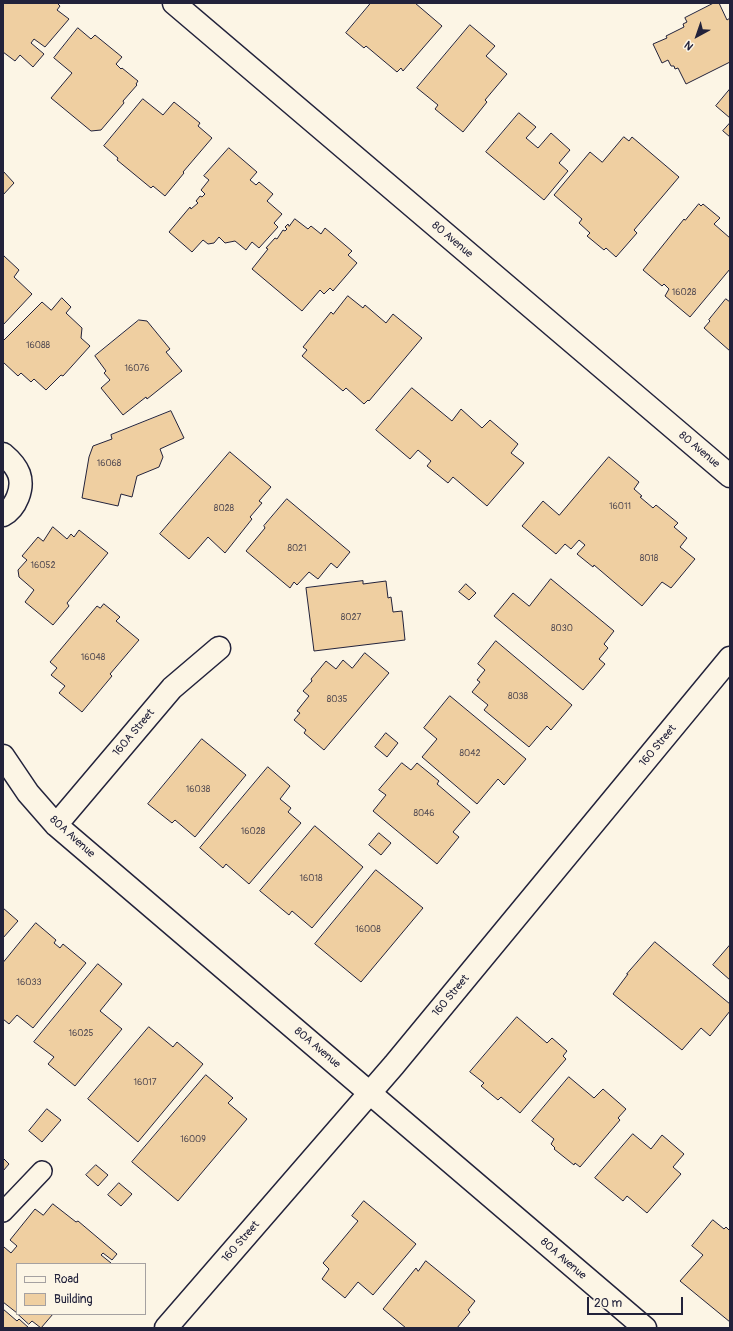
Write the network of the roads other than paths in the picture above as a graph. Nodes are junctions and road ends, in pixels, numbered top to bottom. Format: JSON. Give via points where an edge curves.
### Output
{"nodes":[{"id":1,"x":174,"y":3,"type":"edge"},
{"id":2,"x":3,"y":454,"type":"edge"},
{"id":3,"x":730,"y":476,"type":"edge"},
{"id":4,"x":3,"y":515,"type":"edge"},
{"id":5,"x":219,"y":648,"type":"dead end"},
{"id":6,"x":730,"y":658,"type":"edge"},
{"id":7,"x":3,"y":756,"type":"edge"},
{"id":8,"x":56,"y":825,"type":"junction"},
{"id":9,"x":370,"y":1093,"type":"junction"},
{"id":10,"x":42,"y":1171,"type":"dead end"},
{"id":11,"x":3,"y":1212,"type":"edge"},
{"id":12,"x":166,"y":1328,"type":"edge"},
{"id":13,"x":645,"y":1328,"type":"edge"}],
"edges":[{"from":1,"to":3,"type":"street","name":"80 Avenue"},
{"from":2,"to":4,"type":"street","via":[[14,465],[19,474],[20,484],[19,495]]},
{"from":5,"to":8,"type":"street","name":"160A Street","via":[[172,688]]},
{"from":6,"to":9,"type":"street","name":"160 Street"},
{"from":7,"to":8,"type":"street","name":"80A Avenue","via":[[28,793]]},
{"from":8,"to":9,"type":"street","name":"80A Avenue"},
{"from":9,"to":12,"type":"street","name":"160 Street"},
{"from":9,"to":13,"type":"street","name":"80A Avenue"},
{"from":10,"to":11,"type":"lane"}]}
